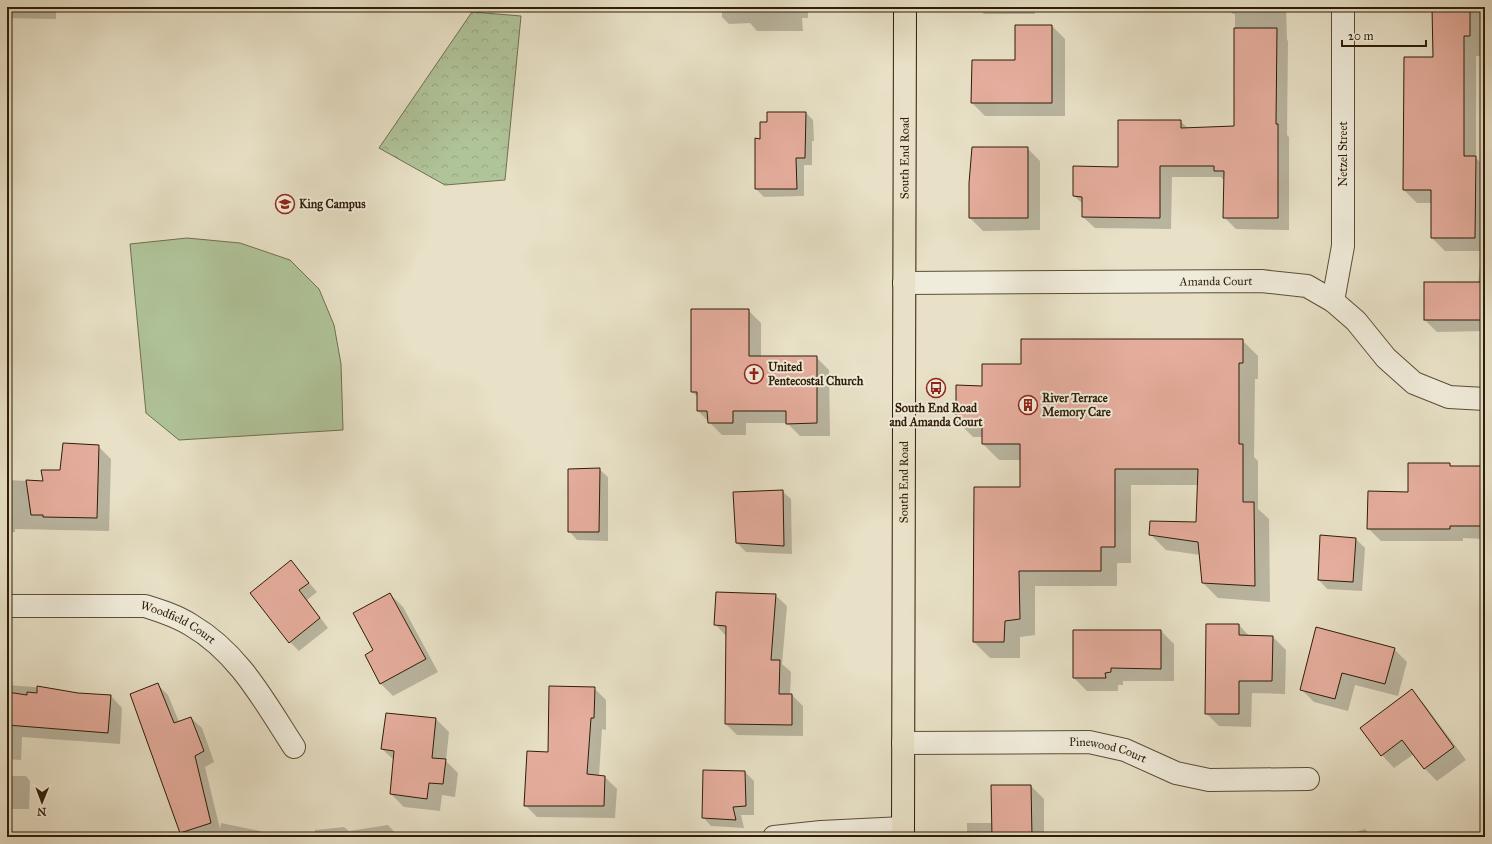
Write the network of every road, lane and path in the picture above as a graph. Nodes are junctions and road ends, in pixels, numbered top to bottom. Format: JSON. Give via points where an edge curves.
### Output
{"nodes":[{"id":1,"x":905,"y":7,"type":"edge"},
{"id":2,"x":1343,"y":7,"type":"edge"},
{"id":3,"x":904,"y":283,"type":"junction"},
{"id":4,"x":1333,"y":300,"type":"junction"},
{"id":5,"x":1485,"y":399,"type":"edge"},
{"id":6,"x":7,"y":606,"type":"edge"},
{"id":7,"x":903,"y":743,"type":"junction"},
{"id":8,"x":294,"y":747,"type":"dead end"},
{"id":9,"x":1308,"y":779,"type":"dead end"},
{"id":10,"x":903,"y":832,"type":"edge"},
{"id":11,"x":774,"y":837,"type":"edge"}],
"edges":[{"from":1,"to":3,"type":"main road","name":"South End Road"},
{"from":2,"to":4,"type":"street","name":"Netzel Street","via":[[1342,246]]},
{"from":3,"to":4,"type":"street","name":"Amanda Court","via":[[1261,281],[1307,286]]},
{"from":3,"to":7,"type":"main road","name":"South End Road"},
{"from":4,"to":5,"type":"street","name":"Amanda Court","via":[[1356,320],[1386,358],[1414,383],[1449,397]]},
{"from":6,"to":8,"type":"street","name":"Woodfield Court","via":[[145,606],[190,624],[228,653],[247,675]]},
{"from":7,"to":9,"type":"street","name":"Pinewood Court","via":[[1089,742],[1125,750],[1176,773],[1209,780]]},
{"from":7,"to":10,"type":"main road","name":"South End Road"},
{"from":10,"to":11,"type":"street","via":[[821,832]]}]}
